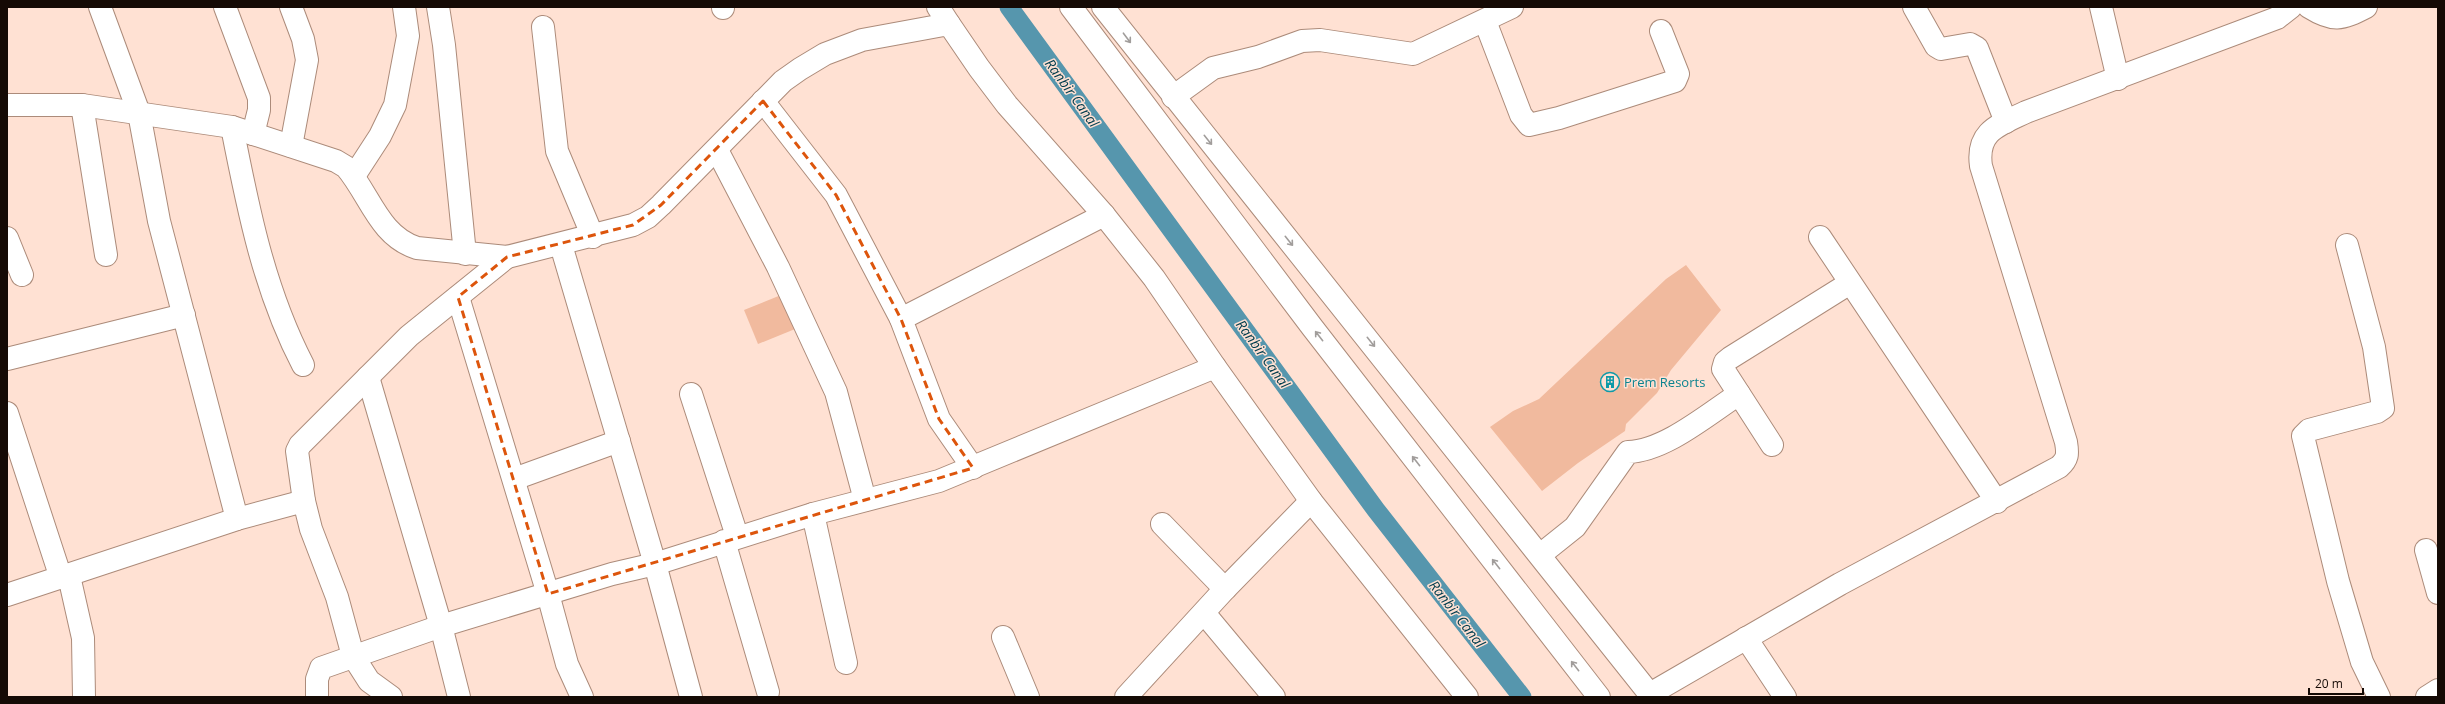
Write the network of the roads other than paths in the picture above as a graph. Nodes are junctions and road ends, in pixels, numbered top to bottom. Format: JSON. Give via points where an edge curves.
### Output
{"nodes":[{"id":1,"x":100,"y":7,"type":"edge"},
{"id":2,"x":225,"y":7,"type":"edge"},
{"id":3,"x":291,"y":7,"type":"edge"},
{"id":4,"x":404,"y":7,"type":"edge"},
{"id":5,"x":438,"y":7,"type":"edge"},
{"id":6,"x":1071,"y":7,"type":"edge"},
{"id":7,"x":1103,"y":7,"type":"edge"},
{"id":8,"x":1512,"y":7,"type":"edge"},
{"id":9,"x":1914,"y":7,"type":"edge"},
{"id":10,"x":2101,"y":7,"type":"edge"},
{"id":11,"x":2291,"y":7,"type":"edge"},
{"id":12,"x":2309,"y":7,"type":"edge"},
{"id":13,"x":2366,"y":7,"type":"edge"},
{"id":14,"x":944,"y":15,"type":"edge"},
{"id":15,"x":1485,"y":21,"type":"junction"},
{"id":16,"x":543,"y":27,"type":"dead end"},
{"id":17,"x":1661,"y":31,"type":"dead end"},
{"id":18,"x":2118,"y":79,"type":"junction"},
{"id":19,"x":1173,"y":97,"type":"junction"},
{"id":20,"x":763,"y":101,"type":"junction"},
{"id":21,"x":7,"y":105,"type":"edge"},
{"id":22,"x":82,"y":105,"type":"junction"},
{"id":23,"x":139,"y":113,"type":"junction"},
{"id":24,"x":2006,"y":122,"type":"junction"},
{"id":25,"x":232,"y":127,"type":"junction"},
{"id":26,"x":253,"y":134,"type":"junction"},
{"id":27,"x":291,"y":146,"type":"junction"},
{"id":28,"x":717,"y":150,"type":"junction"},
{"id":29,"x":354,"y":176,"type":"junction"},
{"id":30,"x":1104,"y":215,"type":"junction"},
{"id":31,"x":593,"y":236,"type":"junction"},
{"id":32,"x":1820,"y":237,"type":"dead end"},
{"id":33,"x":7,"y":238,"type":"edge"},
{"id":34,"x":561,"y":244,"type":"junction"},
{"id":35,"x":2348,"y":245,"type":"dead end"},
{"id":36,"x":465,"y":254,"type":"junction"},
{"id":37,"x":106,"y":255,"type":"dead end"},
{"id":38,"x":507,"y":257,"type":"junction"},
{"id":39,"x":22,"y":275,"type":"dead end"},
{"id":40,"x":1850,"y":283,"type":"junction"},
{"id":41,"x":458,"y":297,"type":"junction"},
{"id":42,"x":184,"y":315,"type":"junction"},
{"id":43,"x":901,"y":319,"type":"junction"},
{"id":44,"x":7,"y":359,"type":"edge"},
{"id":45,"x":303,"y":365,"type":"dead end"},
{"id":46,"x":1215,"y":367,"type":"junction"},
{"id":47,"x":368,"y":377,"type":"junction"},
{"id":48,"x":691,"y":394,"type":"dead end"},
{"id":49,"x":1739,"y":394,"type":"junction"},
{"id":50,"x":7,"y":413,"type":"edge"},
{"id":51,"x":619,"y":442,"type":"junction"},
{"id":52,"x":1772,"y":445,"type":"dead end"},
{"id":53,"x":973,"y":468,"type":"junction"},
{"id":54,"x":514,"y":479,"type":"junction"},
{"id":55,"x":865,"y":500,"type":"junction"},
{"id":56,"x":304,"y":501,"type":"junction"},
{"id":57,"x":1311,"y":501,"type":"junction"},
{"id":58,"x":1997,"y":502,"type":"junction"},
{"id":59,"x":813,"y":514,"type":"junction"},
{"id":60,"x":237,"y":518,"type":"junction"},
{"id":61,"x":1162,"y":524,"type":"dead end"},
{"id":62,"x":731,"y":539,"type":"junction"},
{"id":63,"x":2426,"y":550,"type":"dead end"},
{"id":64,"x":1540,"y":555,"type":"junction"},
{"id":65,"x":655,"y":564,"type":"junction"},
{"id":66,"x":65,"y":577,"type":"junction"},
{"id":67,"x":1225,"y":589,"type":"junction"},
{"id":68,"x":2438,"y":593,"type":"edge"},
{"id":69,"x":548,"y":594,"type":"junction"},
{"id":70,"x":7,"y":595,"type":"edge"},
{"id":71,"x":1204,"y":613,"type":"junction"},
{"id":72,"x":441,"y":626,"type":"junction"},
{"id":73,"x":1003,"y":637,"type":"dead end"},
{"id":74,"x":1746,"y":638,"type":"junction"},
{"id":75,"x":353,"y":656,"type":"junction"},
{"id":76,"x":846,"y":663,"type":"dead end"},
{"id":77,"x":2438,"y":690,"type":"edge"},
{"id":78,"x":768,"y":692,"type":"dead end"},
{"id":79,"x":2377,"y":694,"type":"edge"},
{"id":80,"x":579,"y":696,"type":"edge"},
{"id":81,"x":1651,"y":696,"type":"edge"},
{"id":82,"x":84,"y":697,"type":"edge"},
{"id":83,"x":318,"y":697,"type":"edge"},
{"id":84,"x":391,"y":697,"type":"edge"},
{"id":85,"x":460,"y":697,"type":"edge"},
{"id":86,"x":691,"y":697,"type":"edge"},
{"id":87,"x":1028,"y":697,"type":"edge"},
{"id":88,"x":1126,"y":697,"type":"edge"},
{"id":89,"x":1274,"y":697,"type":"edge"},
{"id":90,"x":1467,"y":697,"type":"edge"},
{"id":91,"x":1600,"y":697,"type":"edge"},
{"id":92,"x":1785,"y":697,"type":"edge"},
{"id":93,"x":2427,"y":697,"type":"edge"}],
"edges":[{"from":1,"to":23,"type":"main road"},
{"from":2,"to":26,"type":"main road","via":[[258,98],[259,110]]},
{"from":3,"to":27,"type":"main road","via":[[303,39],[306,60]]},
{"from":4,"to":29,"type":"main road","via":[[408,36],[396,105],[380,136]]},
{"from":5,"to":36,"type":"main road"},
{"from":91,"to":6,"type":"main road","one_way":true,"via":[[1312,327]]},
{"from":7,"to":19,"type":"main road","one_way":true},
{"from":8,"to":15,"type":"main road"},
{"from":9,"to":24,"type":"main road","via":[[1936,46],[1941,49],[1970,44],[1977,48]]},
{"from":10,"to":18,"type":"main road"},
{"from":11,"to":18,"type":"main road","via":[[2277,18]]},
{"from":12,"to":13,"type":"main road","via":[[2334,19]]},
{"from":14,"to":20,"type":"main road","via":[[825,54],[783,81]]},
{"from":14,"to":30,"type":"main road","via":[[1007,105]]},
{"from":15,"to":17,"type":"main road","via":[[1528,125],[1675,81],[1678,74]]},
{"from":15,"to":19,"type":"main road","via":[[1413,54],[1320,40],[1302,41],[1258,57],[1213,68]]},
{"from":16,"to":31,"type":"main road","via":[[558,151]]},
{"from":18,"to":24,"type":"main road","via":[[2026,112]]},
{"from":19,"to":64,"type":"main road","one_way":true},
{"from":20,"to":28,"type":"main road"},
{"from":20,"to":43,"type":"main road","via":[[836,196]]},
{"from":21,"to":22,"type":"main road"},
{"from":22,"to":23,"type":"main road"},
{"from":22,"to":37,"type":"main road"},
{"from":23,"to":25,"type":"main road"},
{"from":23,"to":42,"type":"main road","via":[[159,221]]},
{"from":24,"to":58,"type":"main road","via":[[1985,137],[1981,146],[1981,166],[2068,454],[2066,461],[2059,467]]},
{"from":25,"to":26,"type":"main road"},
{"from":25,"to":45,"type":"main road","via":[[252,228],[269,285]]},
{"from":26,"to":27,"type":"main road"},
{"from":27,"to":29,"type":"main road","via":[[336,161]]},
{"from":28,"to":31,"type":"main road","via":[[648,217],[633,225]]},
{"from":28,"to":55,"type":"main road","via":[[778,267],[836,392]]},
{"from":29,"to":36,"type":"main road","via":[[380,220],[397,239],[417,248]]},
{"from":30,"to":43,"type":"main road"},
{"from":30,"to":46,"type":"main road","via":[[1154,278]]},
{"from":31,"to":34,"type":"main road"},
{"from":32,"to":40,"type":"main road"},
{"from":33,"to":39,"type":"main road"},
{"from":34,"to":38,"type":"main road"},
{"from":34,"to":51,"type":"main road"},
{"from":35,"to":79,"type":"main road","via":[[2374,347],[2383,408],[2377,412],[2309,430],[2303,436],[2338,581],[2362,662]]},
{"from":36,"to":38,"type":"main road"},
{"from":38,"to":41,"type":"main road"},
{"from":40,"to":49,"type":"main road","via":[[1725,362],[1723,369]]},
{"from":40,"to":58,"type":"main road"},
{"from":41,"to":47,"type":"main road","via":[[409,336]]},
{"from":41,"to":54,"type":"main road"},
{"from":42,"to":44,"type":"main road"},
{"from":42,"to":60,"type":"main road"},
{"from":43,"to":53,"type":"main road","via":[[939,419]]},
{"from":46,"to":53,"type":"main road"},
{"from":46,"to":57,"type":"main road"},
{"from":47,"to":56,"type":"main road","via":[[300,445],[297,456]]},
{"from":47,"to":72,"type":"main road"},
{"from":48,"to":62,"type":"main road"},
{"from":49,"to":52,"type":"main road"},
{"from":49,"to":64,"type":"main road","via":[[1663,442],[1640,452],[1628,452],[1575,527]]},
{"from":50,"to":66,"type":"main road"},
{"from":51,"to":54,"type":"main road"},
{"from":51,"to":65,"type":"main road"},
{"from":53,"to":55,"type":"main road","via":[[938,481]]},
{"from":54,"to":69,"type":"main road"},
{"from":55,"to":59,"type":"main road"},
{"from":56,"to":60,"type":"main road"},
{"from":56,"to":75,"type":"main road","via":[[311,529],[337,597]]},
{"from":57,"to":67,"type":"main road"},
{"from":57,"to":90,"type":"main road"},
{"from":58,"to":74,"type":"main road","via":[[1840,584]]},
{"from":59,"to":62,"type":"main road"},
{"from":59,"to":76,"type":"main road"},
{"from":60,"to":66,"type":"main road"},
{"from":61,"to":67,"type":"main road"},
{"from":62,"to":65,"type":"main road"},
{"from":62,"to":78,"type":"main road"},
{"from":63,"to":68,"type":"main road"},
{"from":64,"to":81,"type":"main road"},
{"from":65,"to":69,"type":"main road"},
{"from":65,"to":86,"type":"main road"},
{"from":66,"to":70,"type":"main road"},
{"from":66,"to":82,"type":"main road","via":[[83,638]]},
{"from":67,"to":71,"type":"main road"},
{"from":69,"to":72,"type":"main road"},
{"from":69,"to":80,"type":"main road","via":[[567,664]]},
{"from":71,"to":88,"type":"main road"},
{"from":71,"to":89,"type":"main road"},
{"from":72,"to":75,"type":"main road"},
{"from":72,"to":85,"type":"main road"},
{"from":73,"to":87,"type":"main road"},
{"from":74,"to":81,"type":"main road"},
{"from":74,"to":92,"type":"main road"},
{"from":75,"to":83,"type":"main road","via":[[321,668],[317,679]]},
{"from":75,"to":84,"type":"main road","via":[[369,681]]},
{"from":77,"to":93,"type":"main road"}]}
